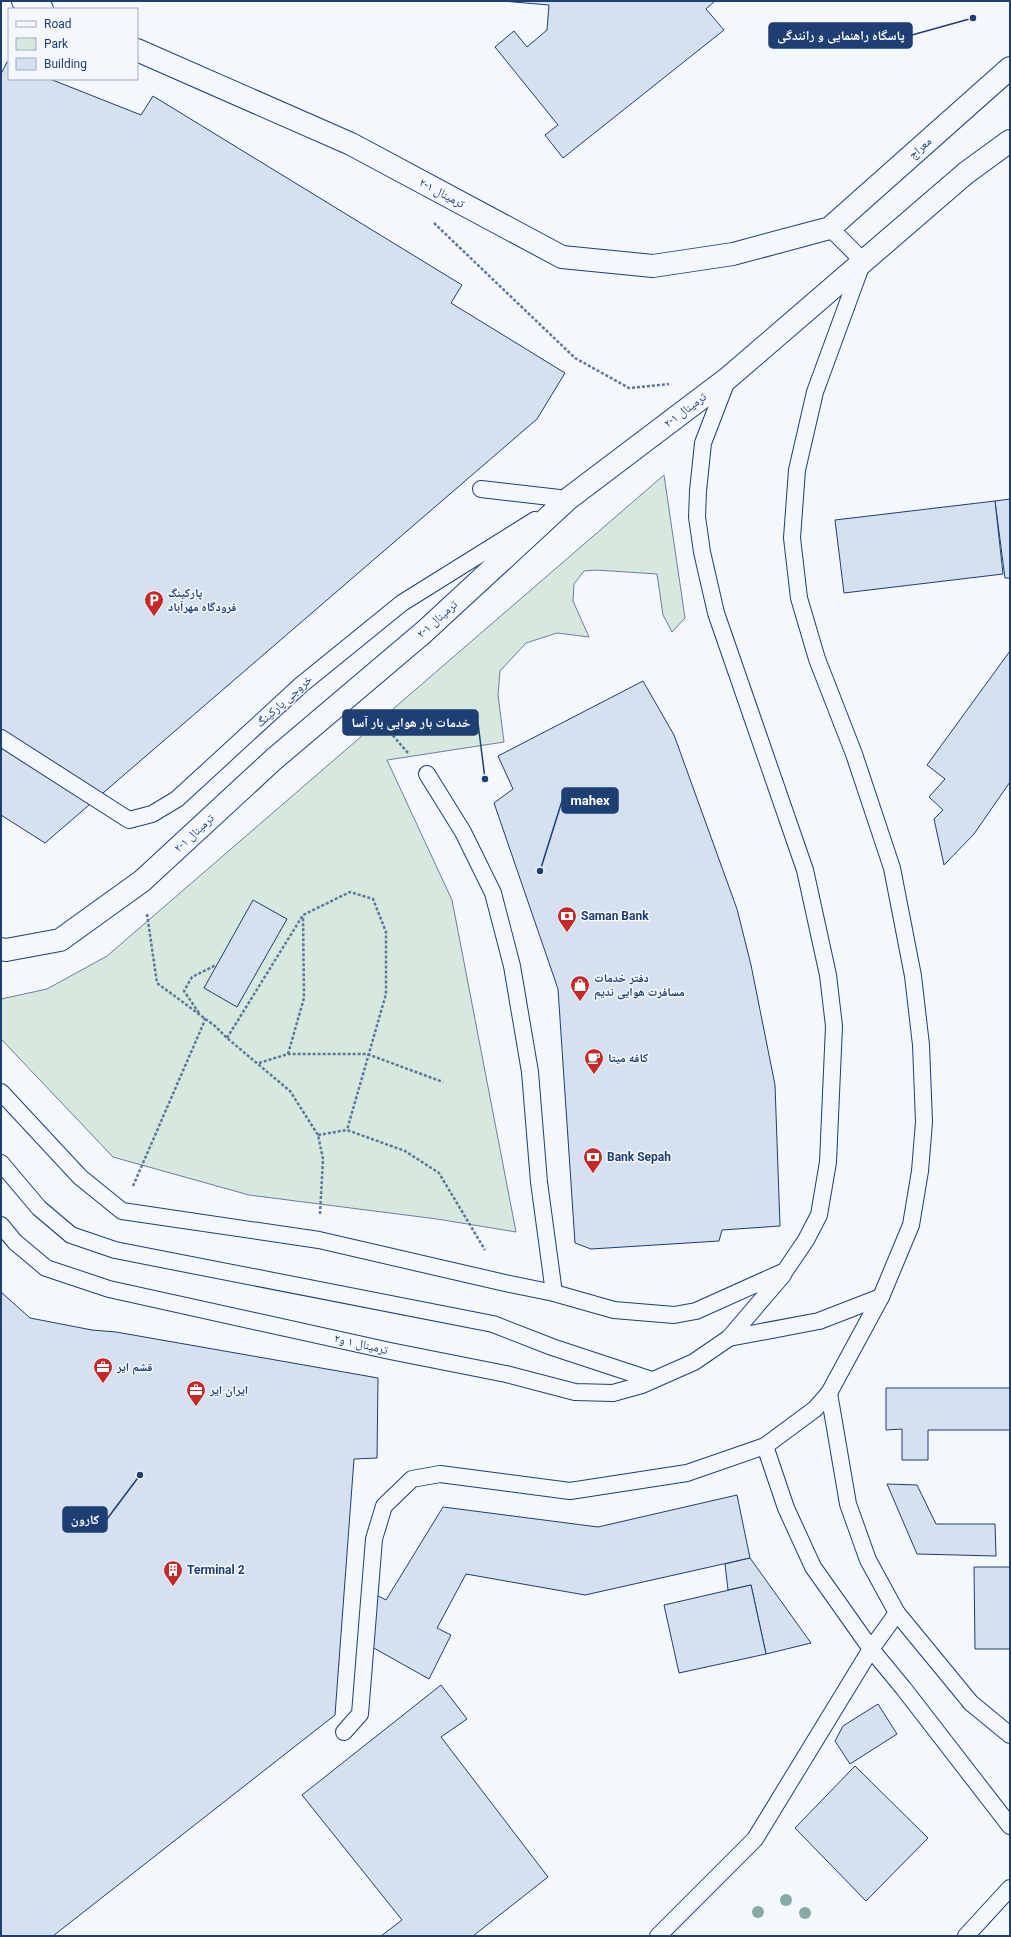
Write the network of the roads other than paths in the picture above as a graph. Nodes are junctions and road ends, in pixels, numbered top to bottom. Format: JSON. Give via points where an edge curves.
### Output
{"nodes":[{"id":1,"x":23,"y":1,"type":"edge"},
{"id":2,"x":40,"y":8,"type":"edge"},
{"id":3,"x":138,"y":50,"type":"edge"},
{"id":4,"x":1010,"y":68,"type":"edge"},
{"id":5,"x":1010,"y":85,"type":"edge"},
{"id":6,"x":985,"y":90,"type":"junction"},
{"id":7,"x":1010,"y":141,"type":"edge"},
{"id":8,"x":830,"y":228,"type":"junction"},
{"id":9,"x":863,"y":261,"type":"junction"},
{"id":10,"x":728,"y":378,"type":"junction"},
{"id":11,"x":481,"y":489,"type":"dead end"},
{"id":12,"x":568,"y":499,"type":"junction"},
{"id":13,"x":1,"y":738,"type":"edge"},
{"id":14,"x":427,"y":774,"type":"road end"},
{"id":15,"x":1,"y":949,"type":"edge"},
{"id":16,"x":1,"y":1092,"type":"edge"},
{"id":17,"x":1,"y":1163,"type":"edge"},
{"id":18,"x":1,"y":1225,"type":"edge"},
{"id":19,"x":785,"y":1271,"type":"junction"},
{"id":20,"x":554,"y":1293,"type":"junction"},
{"id":21,"x":881,"y":1297,"type":"junction"},
{"id":22,"x":729,"y":1338,"type":"junction"},
{"id":23,"x":652,"y":1380,"type":"junction"},
{"id":24,"x":829,"y":1393,"type":"junction"},
{"id":25,"x":765,"y":1446,"type":"junction"},
{"id":26,"x":897,"y":1613,"type":"junction"},
{"id":27,"x":870,"y":1649,"type":"junction"},
{"id":28,"x":344,"y":1732,"type":"dead end"},
{"id":29,"x":1010,"y":1735,"type":"edge"},
{"id":30,"x":1010,"y":1826,"type":"edge"},
{"id":31,"x":1010,"y":1888,"type":"edge"},
{"id":32,"x":658,"y":1936,"type":"edge"},
{"id":33,"x":966,"y":1936,"type":"edge"}],
"edges":[{"from":1,"to":2,"type":"main road"},
{"from":3,"to":8,"type":"main road","name":"ترمینال ۱-۲","via":[[351,144],[562,257],[653,266],[733,254]]},
{"from":4,"to":6,"type":"main road","name":"معراج"},
{"from":5,"to":6,"type":"main road"},
{"from":6,"to":8,"type":"main road","name":"معراج"},
{"from":7,"to":9,"type":"main road","via":[[966,173]]},
{"from":8,"to":9,"type":"lane"},
{"from":9,"to":10,"type":"main road","name":"ترمینال ۱-۲"},
{"from":9,"to":21,"type":"lane","via":[[815,392],[797,470],[792,538],[801,606],[817,659],[854,754],[892,868],[913,976],[921,1045],[924,1122],[920,1171],[911,1225]]},
{"from":10,"to":12,"type":"main road","name":"ترمینال ۱-۲"},
{"from":10,"to":19,"type":"lane","via":[[703,443],[697,517],[702,552],[716,613],[805,870],[828,975],[834,1026],[828,1162],[819,1215]]},
{"from":11,"to":12,"type":"lane"},
{"from":12,"to":13,"type":"lane","name":"خروجی پارکینگ","via":[[402,603],[301,685],[178,799],[152,814],[129,820]]},
{"from":12,"to":15,"type":"main road","name":"ترمینال ۱-۲","via":[[424,632],[274,760],[142,881],[60,940]]},
{"from":14,"to":20,"type":"lane","via":[[463,832],[493,893],[512,966],[530,1072],[539,1182]]},
{"from":16,"to":20,"type":"lane","via":[[80,1177],[122,1211],[319,1240]]},
{"from":17,"to":23,"type":"lane","via":[[39,1208],[71,1235],[115,1250],[493,1324],[552,1347]]},
{"from":18,"to":23,"type":"lane","name":"ترمینال ۱ و۲","via":[[15,1242],[46,1268],[109,1289],[506,1374],[575,1392],[613,1393],[642,1386]]},
{"from":19,"to":20,"type":"lane","via":[[696,1311],[674,1315],[614,1310]]},
{"from":19,"to":22,"type":"lane"},
{"from":21,"to":22,"type":"lane","via":[[819,1321]]},
{"from":21,"to":24,"type":"lane"},
{"from":22,"to":23,"type":"lane","name":"ترمینال ۱ و۲","via":[[694,1362]]},
{"from":24,"to":25,"type":"lane","via":[[816,1409]]},
{"from":24,"to":26,"type":"lane","via":[[848,1504],[868,1560]]},
{"from":25,"to":27,"type":"lane","via":[[786,1508],[813,1567]]},
{"from":25,"to":28,"type":"lane","via":[[687,1473],[570,1491],[440,1474],[412,1479],[384,1506],[374,1539],[360,1714]]},
{"from":26,"to":27,"type":"lane"},
{"from":26,"to":29,"type":"lane","via":[[971,1703]]},
{"from":27,"to":30,"type":"lane"},
{"from":27,"to":32,"type":"lane","via":[[755,1839]]},
{"from":31,"to":33,"type":"lane"}]}
